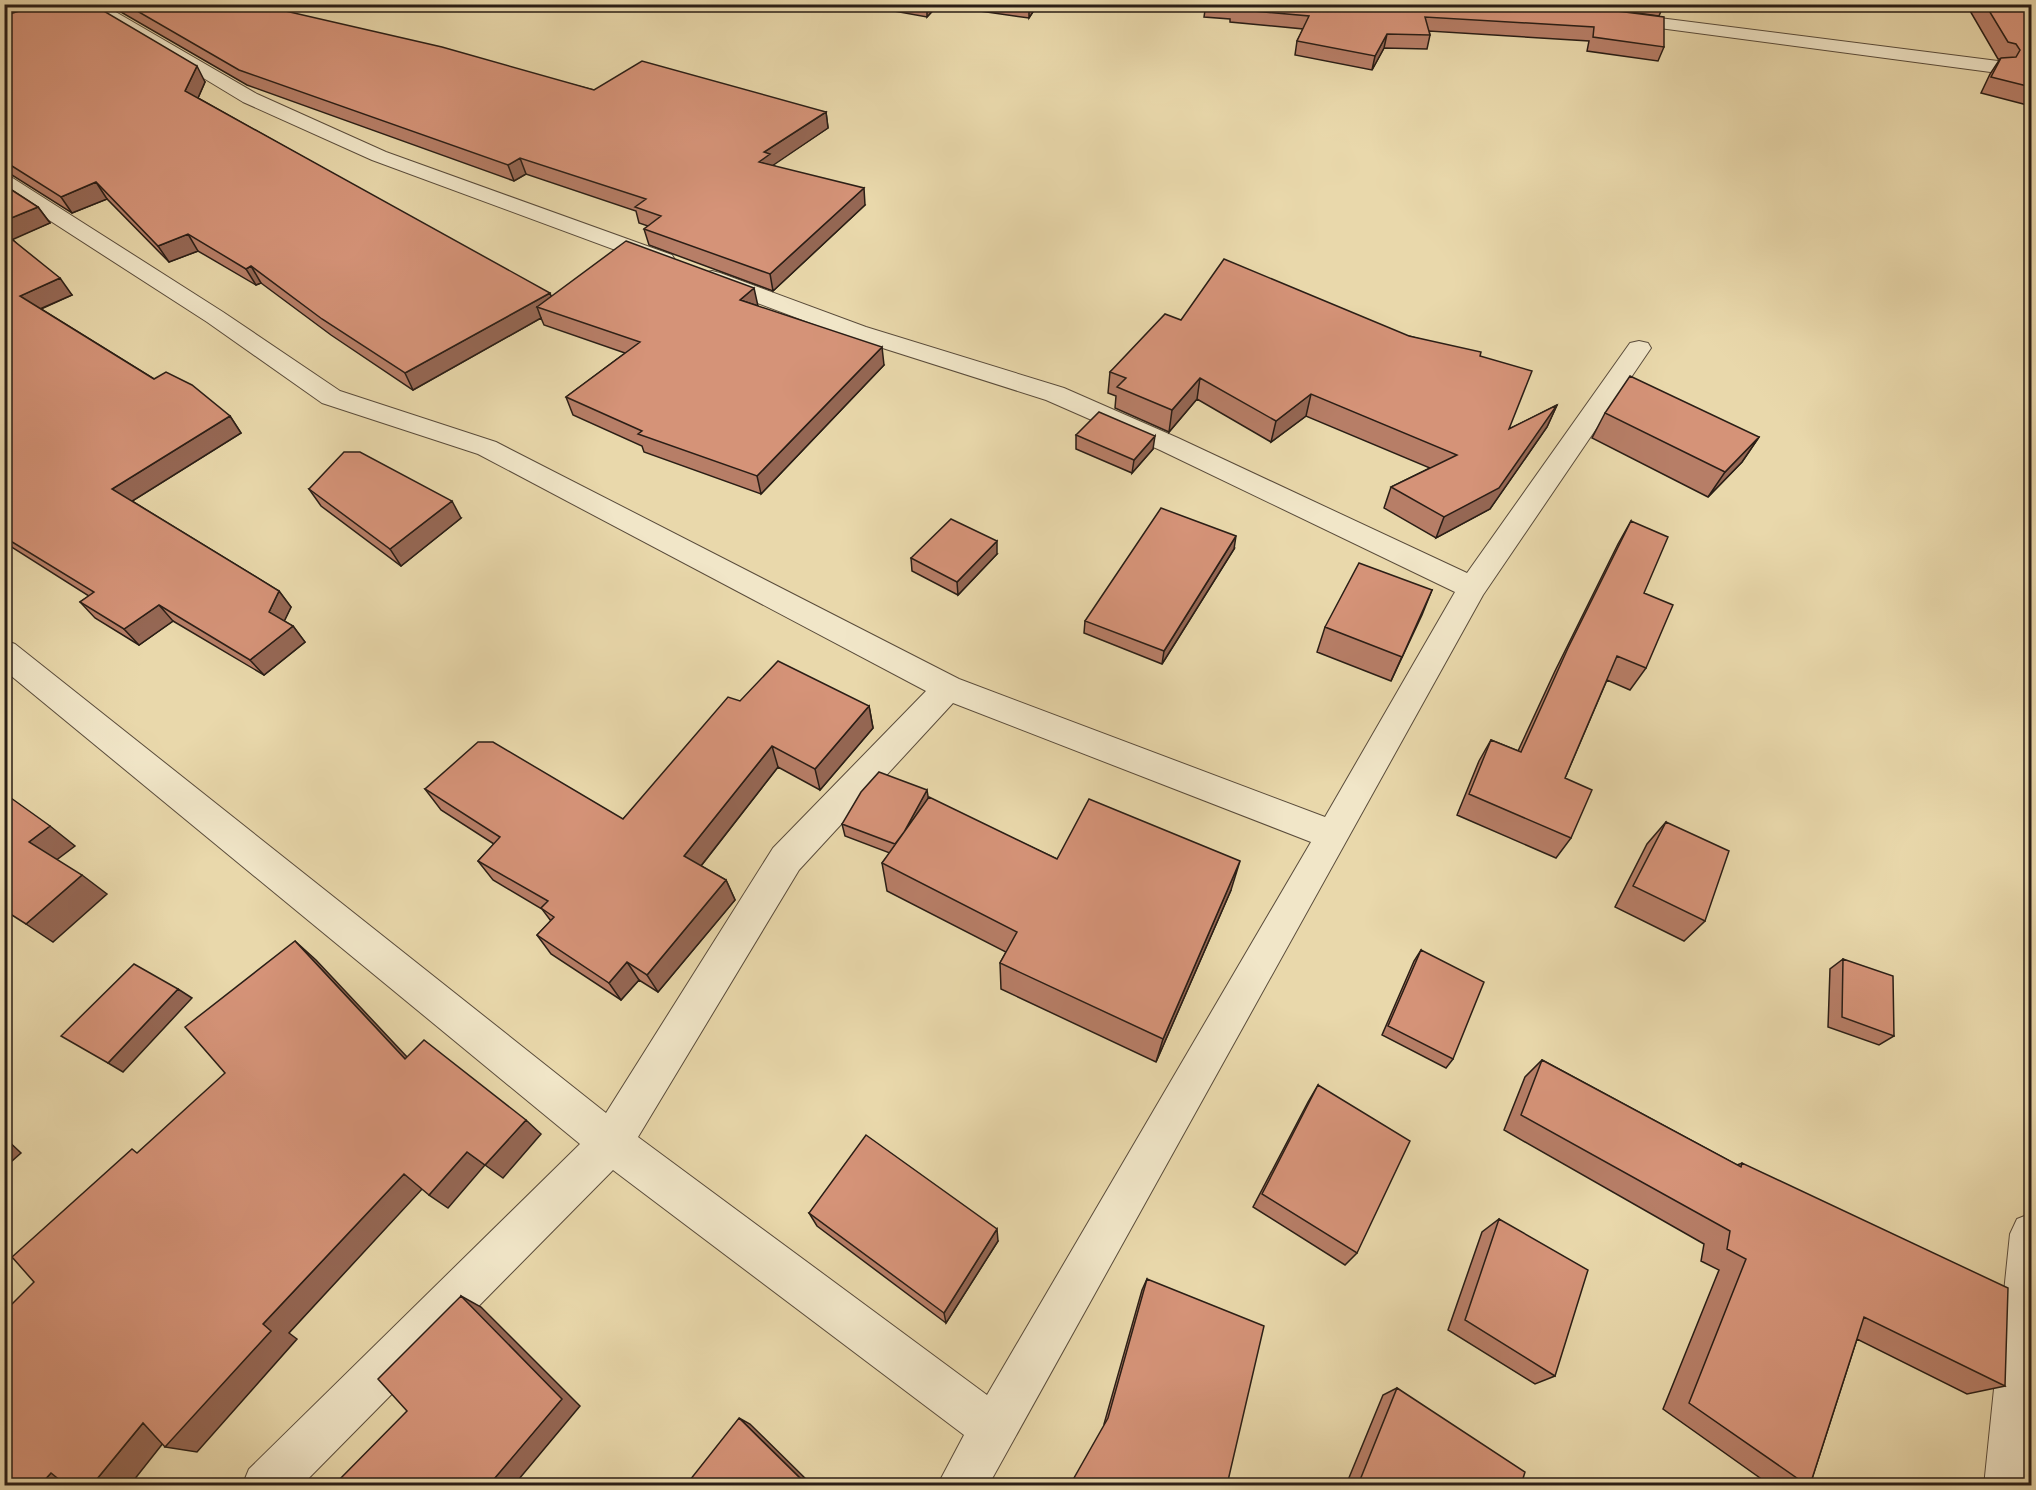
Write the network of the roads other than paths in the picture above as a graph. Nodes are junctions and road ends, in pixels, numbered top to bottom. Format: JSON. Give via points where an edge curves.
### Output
{"nodes":[{"id":1,"x":88,"y":4,"type":"edge"},
{"id":2,"x":1600,"y":16,"type":"edge"},
{"id":3,"x":1998,"y":67,"type":"edge"},
{"id":4,"x":4,"y":181,"type":"edge"},
{"id":5,"x":1639,"y":348,"type":"dead end"},
{"id":6,"x":1472,"y":588,"type":"junction"},
{"id":7,"x":4,"y":652,"type":"edge"},
{"id":8,"x":948,"y":688,"type":"junction"},
{"id":9,"x":1333,"y":835,"type":"junction"},
{"id":10,"x":611,"y":1143,"type":"junction"},
{"id":11,"x":2031,"y":1234,"type":"edge"},
{"id":12,"x":993,"y":1428,"type":"junction"},
{"id":13,"x":267,"y":1485,"type":"edge"},
{"id":14,"x":961,"y":1485,"type":"edge"},
{"id":15,"x":2008,"y":1485,"type":"edge"}],
"edges":[{"from":1,"to":6,"type":"street","via":[[250,98],[379,156],[857,332],[1055,394]]},
{"from":2,"to":3,"type":"street"},
{"from":4,"to":8,"type":"street","via":[[331,397],[487,448]]},
{"from":5,"to":6,"type":"street"},
{"from":6,"to":9,"type":"street"},
{"from":7,"to":10,"type":"street"},
{"from":8,"to":9,"type":"street"},
{"from":8,"to":10,"type":"street","via":[[786,859]]},
{"from":9,"to":12,"type":"street"},
{"from":10,"to":12,"type":"street"},
{"from":10,"to":13,"type":"street"},
{"from":11,"to":15,"type":"street"},
{"from":12,"to":14,"type":"street"}]}
